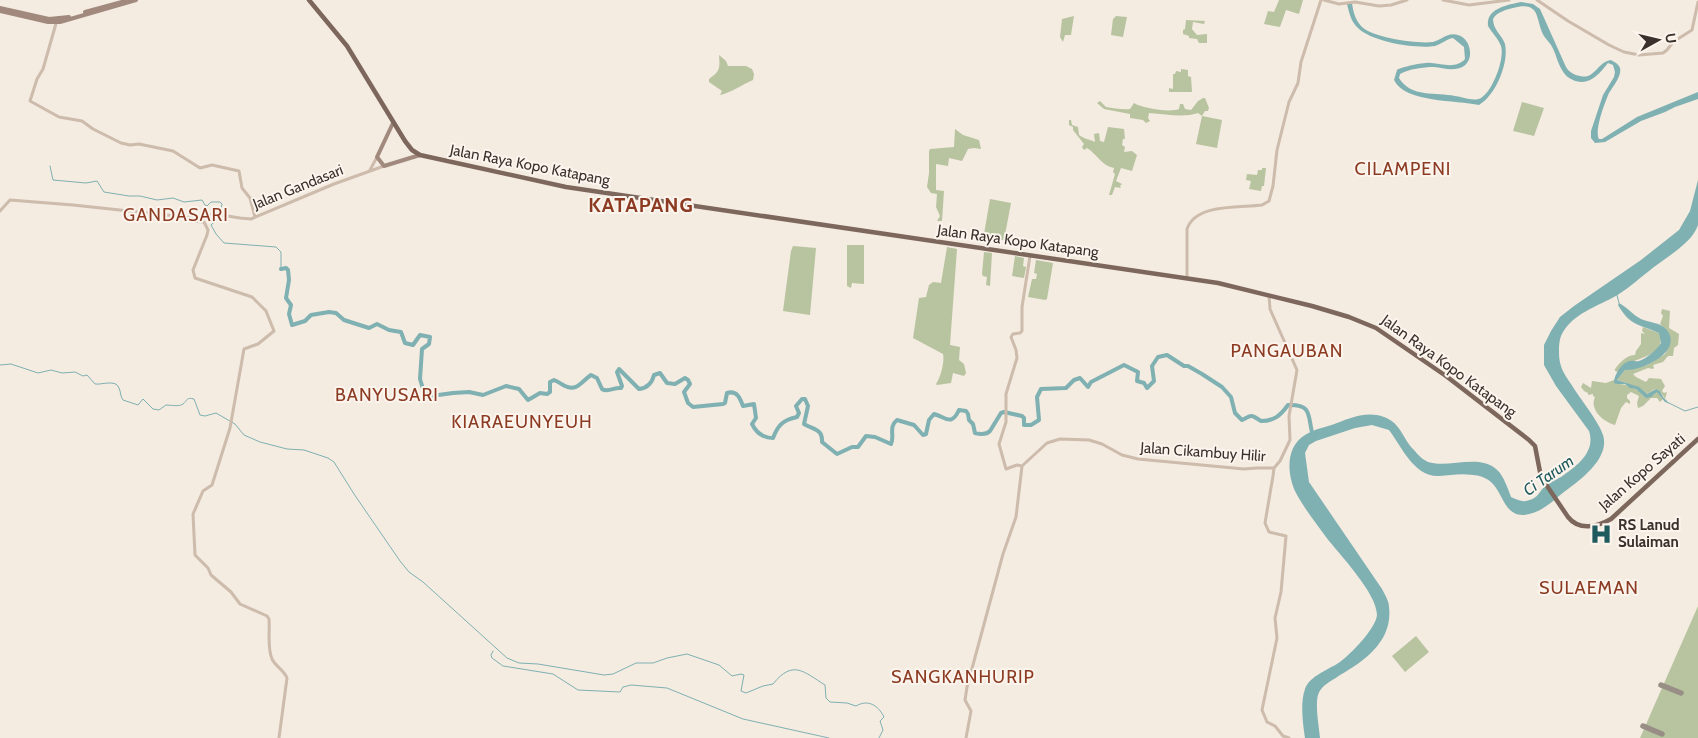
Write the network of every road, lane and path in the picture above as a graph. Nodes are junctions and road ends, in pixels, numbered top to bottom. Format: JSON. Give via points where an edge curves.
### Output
{"nodes":[{"id":1,"x":129,"y":0,"type":"edge"},
{"id":2,"x":136,"y":0,"type":"edge"},
{"id":3,"x":309,"y":0,"type":"edge"},
{"id":4,"x":1322,"y":0,"type":"edge"},
{"id":5,"x":1407,"y":0,"type":"edge"},
{"id":6,"x":1443,"y":0,"type":"edge"},
{"id":7,"x":1508,"y":0,"type":"edge"},
{"id":8,"x":1537,"y":0,"type":"edge"},
{"id":9,"x":1698,"y":2,"type":"edge"},
{"id":10,"x":0,"y":9,"type":"edge"},
{"id":11,"x":55,"y":22,"type":"junction"},
{"id":12,"x":393,"y":124,"type":"junction"},
{"id":13,"x":400,"y":134,"type":"junction"},
{"id":14,"x":388,"y":135,"type":"junction"},
{"id":15,"x":414,"y":155,"type":"junction"},
{"id":16,"x":377,"y":157,"type":"junction"},
{"id":17,"x":384,"y":166,"type":"junction"},
{"id":18,"x":370,"y":170,"type":"junction"},
{"id":19,"x":0,"y":211,"type":"edge"},
{"id":20,"x":185,"y":217,"type":"junction"},
{"id":21,"x":255,"y":217,"type":"junction"},
{"id":22,"x":1030,"y":256,"type":"junction"},
{"id":23,"x":1186,"y":278,"type":"junction"},
{"id":24,"x":1269,"y":295,"type":"junction"},
{"id":25,"x":1698,"y":439,"type":"edge"},
{"id":26,"x":1022,"y":466,"type":"junction"},
{"id":27,"x":1274,"y":468,"type":"junction"},
{"id":28,"x":1556,"y":498,"type":"joint"},
{"id":29,"x":279,"y":738,"type":"edge"},
{"id":30,"x":966,"y":738,"type":"edge"},
{"id":31,"x":1289,"y":738,"type":"edge"}],
"edges":[{"from":1,"to":11,"type":"main road"},
{"from":2,"to":11,"type":"main road"},
{"from":3,"to":12,"type":"main road","name":"Jalan Raya Kopo Katapang","via":[[345,44]]},
{"from":4,"to":5,"type":"street","via":[[1379,6]]},
{"from":4,"to":23,"type":"street","via":[[1289,102],[1268,202],[1206,211],[1194,219],[1187,229]]},
{"from":6,"to":7,"type":"street","via":[[1474,5]]},
{"from":8,"to":9,"type":"street","via":[[1586,33],[1624,52],[1644,55],[1663,53],[1693,29]]},
{"from":10,"to":11,"type":"main road"},
{"from":11,"to":21,"type":"street","via":[[43,69],[30,101],[59,117],[82,122],[125,144],[173,151],[200,168],[212,165],[239,171],[242,188],[249,197]]},
{"from":12,"to":13,"type":"main road","name":"Jalan Raya Kopo Katapang"},
{"from":12,"to":14,"type":"main road"},
{"from":13,"to":14,"type":"main road"},
{"from":13,"to":15,"type":"main road","name":"Jalan Raya Kopo Katapang"},
{"from":14,"to":16,"type":"main road"},
{"from":15,"to":17,"type":"main road"},
{"from":15,"to":22,"type":"main road","name":"Jalan Raya Kopo Katapang","via":[[566,187]]},
{"from":16,"to":17,"type":"main road"},
{"from":16,"to":18,"type":"street"},
{"from":17,"to":18,"type":"street","name":"Jalan Gandasari"},
{"from":18,"to":21,"type":"street","name":"Jalan Gandasari"},
{"from":19,"to":20,"type":"street","name":"Jalan Gandasari","via":[[10,200]]},
{"from":20,"to":21,"type":"street","name":"Jalan Gandasari","via":[[220,214],[245,219]]},
{"from":20,"to":29,"type":"street","via":[[191,222],[204,222],[208,230],[192,270],[194,278],[252,297],[266,311],[274,331],[258,344],[244,349],[232,421],[212,485],[203,491],[193,513],[195,556],[240,604],[269,619],[273,661],[286,678]]},
{"from":22,"to":23,"type":"main road","name":"Jalan Raya Kopo Katapang"},
{"from":22,"to":26,"type":"street","via":[[1022,307],[1022,331],[1012,337],[1018,358],[1006,394],[1005,425],[999,442],[1006,469]]},
{"from":23,"to":24,"type":"main road","name":"Jalan Raya Kopo Katapang","via":[[1218,282]]},
{"from":24,"to":27,"type":"street","via":[[1270,310],[1297,370],[1290,405],[1290,440]]},
{"from":24,"to":28,"type":"main road","name":"Jalan Raya Kopo Katapang","via":[[1349,317],[1393,338],[1529,440],[1535,446],[1538,468]]},
{"from":25,"to":28,"type":"main road","name":"Jalan Kopo Sayati","via":[[1608,520],[1578,526],[1568,518]]},
{"from":26,"to":27,"type":"street","name":"Jalan Cikambuy Hilir","via":[[1046,443],[1063,439],[1088,440],[1122,456],[1138,459],[1244,469]]},
{"from":26,"to":30,"type":"street","via":[[1016,517],[967,689],[965,700],[972,711]]},
{"from":27,"to":31,"type":"street","name":"Jalan Cikambuy Hilir","via":[[1265,525],[1270,533],[1286,536],[1275,620],[1277,638],[1262,710],[1268,723]]}]}
